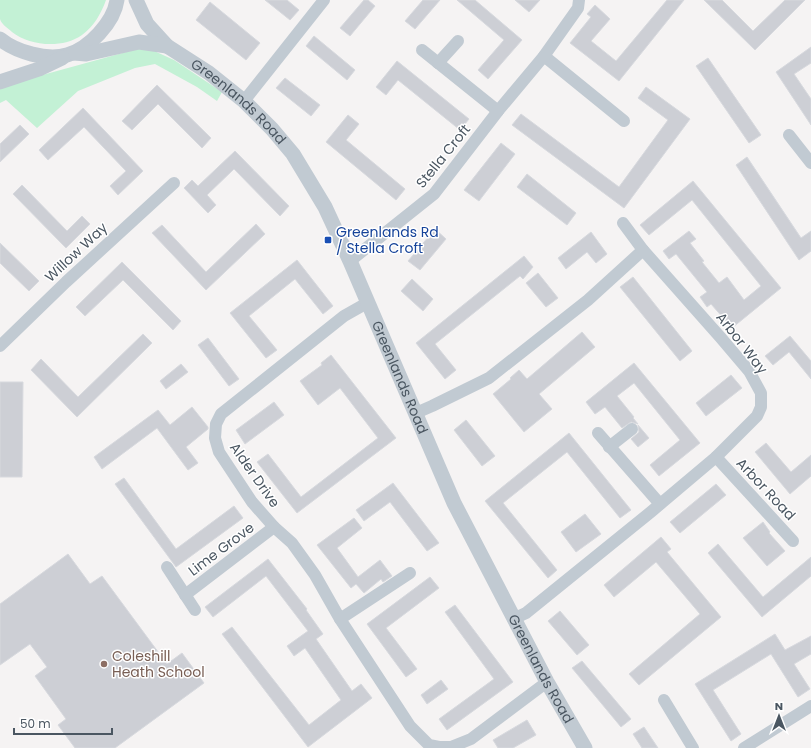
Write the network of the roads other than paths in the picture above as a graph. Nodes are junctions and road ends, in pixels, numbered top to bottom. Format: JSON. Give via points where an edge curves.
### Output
{"nodes":[{"id":1,"x":117,"y":0,"type":"edge"},
{"id":2,"x":136,"y":0,"type":"edge"},
{"id":3,"x":324,"y":0,"type":"edge"},
{"id":4,"x":579,"y":0,"type":"edge"},
{"id":5,"x":0,"y":39,"type":"edge"},
{"id":6,"x":458,"y":41,"type":"dead end"},
{"id":7,"x":167,"y":46,"type":"junction"},
{"id":8,"x":422,"y":50,"type":"dead end"},
{"id":9,"x":70,"y":54,"type":"junction"},
{"id":10,"x":544,"y":56,"type":"junction"},
{"id":11,"x":438,"y":63,"type":"junction"},
{"id":12,"x":0,"y":82,"type":"edge"},
{"id":13,"x":244,"y":101,"type":"junction"},
{"id":14,"x":498,"y":111,"type":"junction"},
{"id":15,"x":624,"y":121,"type":"dead end"},
{"id":16,"x":789,"y":136,"type":"dead end"},
{"id":17,"x":811,"y":163,"type":"edge"},
{"id":18,"x":174,"y":183,"type":"dead end"},
{"id":19,"x":623,"y":223,"type":"dead end"},
{"id":20,"x":643,"y":250,"type":"junction"},
{"id":21,"x":350,"y":261,"type":"junction"},
{"id":22,"x":368,"y":303,"type":"junction"},
{"id":23,"x":0,"y":346,"type":"edge"},
{"id":24,"x":416,"y":413,"type":"junction"},
{"id":25,"x":632,"y":429,"type":"dead end"},
{"id":26,"x":598,"y":433,"type":"dead end"},
{"id":27,"x":610,"y":447,"type":"junction"},
{"id":28,"x":716,"y":457,"type":"junction"},
{"id":29,"x":660,"y":504,"type":"junction"},
{"id":30,"x":274,"y":527,"type":"junction"},
{"id":31,"x":794,"y":541,"type":"dead end"},
{"id":32,"x":167,"y":567,"type":"dead end"},
{"id":33,"x":410,"y":574,"type":"dead end"},
{"id":34,"x":185,"y":595,"type":"junction"},
{"id":35,"x":195,"y":610,"type":"dead end"},
{"id":36,"x":340,"y":619,"type":"junction"},
{"id":37,"x":513,"y":619,"type":"junction"},
{"id":38,"x":547,"y":682,"type":"junction"},
{"id":39,"x":664,"y":700,"type":"dead end"},
{"id":40,"x":811,"y":706,"type":"edge"},
{"id":41,"x":474,"y":743,"type":"edge"},
{"id":42,"x":585,"y":748,"type":"edge"},
{"id":43,"x":693,"y":748,"type":"edge"},
{"id":44,"x":744,"y":748,"type":"edge"}],
"edges":[{"from":1,"to":9,"type":"street","via":[[112,15],[103,29],[92,40]]},
{"from":2,"to":7,"type":"street","name":"Greenlands Road","via":[[147,24]]},
{"from":3,"to":13,"type":"street"},
{"from":4,"to":10,"type":"street","name":"Stella Croft","via":[[578,8]]},
{"from":5,"to":9,"type":"street","name":"Greenlands Road","via":[[7,45],[31,55]]},
{"from":6,"to":11,"type":"street"},
{"from":7,"to":9,"type":"street","name":"Greenlands Road","via":[[139,42],[86,54]]},
{"from":7,"to":13,"type":"street","name":"Greenlands Road"},
{"from":8,"to":11,"type":"street"},
{"from":9,"to":12,"type":"street","via":[[39,69]]},
{"from":10,"to":14,"type":"street","name":"Stella Croft"},
{"from":10,"to":15,"type":"street"},
{"from":11,"to":14,"type":"street"},
{"from":13,"to":21,"type":"street","name":"Greenlands Road","via":[[293,154],[325,207]]},
{"from":14,"to":21,"type":"street","name":"Stella Croft","via":[[434,194]]},
{"from":16,"to":17,"type":"street"},
{"from":18,"to":23,"type":"street","name":"Willow Way"},
{"from":19,"to":20,"type":"street","name":"Arbor Way"},
{"from":20,"to":24,"type":"street","via":[[588,300],[489,378]]},
{"from":20,"to":28,"type":"street","name":"Arbor Way","via":[[731,349],[749,371],[761,393],[761,407],[757,416]]},
{"from":21,"to":22,"type":"street","name":"Greenlands Road"},
{"from":22,"to":24,"type":"street","name":"Greenlands Road"},
{"from":22,"to":30,"type":"street","name":"Alder Drive","via":[[344,316],[262,380],[221,414],[216,424],[215,438],[219,452],[252,502]]},
{"from":24,"to":37,"type":"street","name":"Greenlands Road","via":[[454,503]]},
{"from":25,"to":27,"type":"street"},
{"from":26,"to":27,"type":"street"},
{"from":27,"to":29,"type":"street"},
{"from":28,"to":29,"type":"street","name":"Arbor Way"},
{"from":28,"to":31,"type":"street","name":"Arbor Road"},
{"from":29,"to":37,"type":"street","name":"Arbor Way","via":[[526,613]]},
{"from":30,"to":34,"type":"street","name":"Lime Grove"},
{"from":30,"to":36,"type":"street","name":"Alder Drive","via":[[300,554]]},
{"from":32,"to":34,"type":"street"},
{"from":33,"to":36,"type":"street"},
{"from":34,"to":35,"type":"street"},
{"from":36,"to":41,"type":"street","name":"Alder Drive","via":[[410,726],[429,745],[451,747]]},
{"from":37,"to":38,"type":"street","name":"Greenlands Road"},
{"from":38,"to":41,"type":"street","name":"Alder Drive"},
{"from":38,"to":42,"type":"street","name":"Greenlands Road"},
{"from":39,"to":43,"type":"street"},
{"from":40,"to":44,"type":"street"}]}
